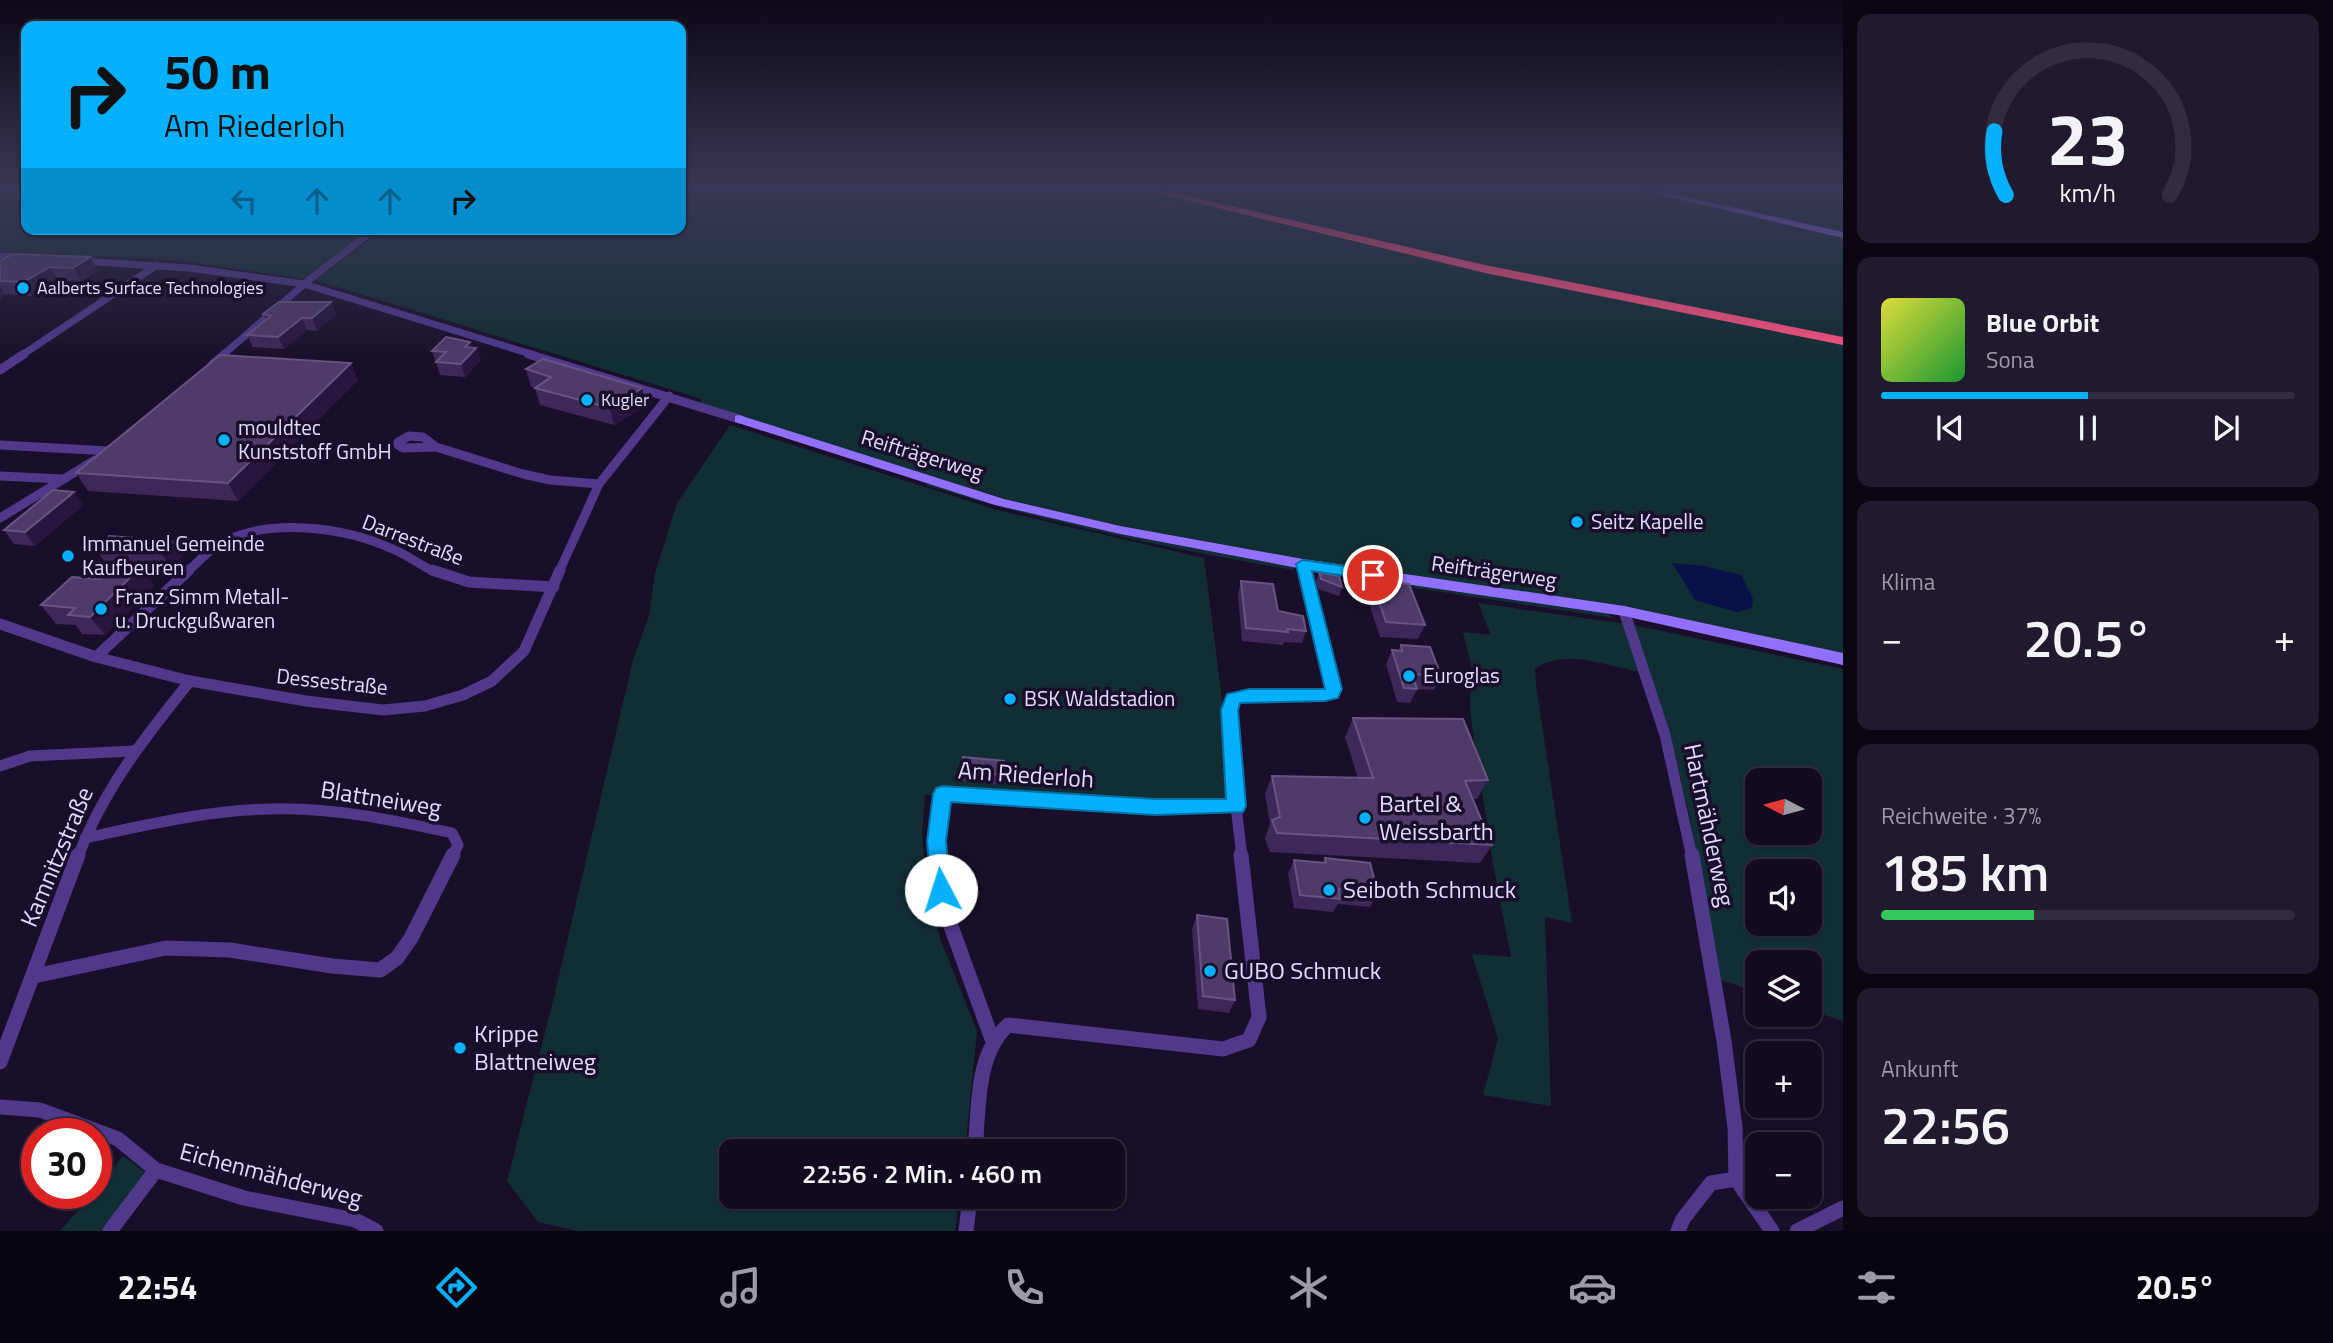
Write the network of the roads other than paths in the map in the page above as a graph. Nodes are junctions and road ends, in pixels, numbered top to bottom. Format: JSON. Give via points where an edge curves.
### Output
{"nodes":[{"id":1,"x":351,"y":247,"type":"edge"},
{"id":2,"x":1394,"y":247,"type":"edge"},
{"id":3,"x":2,"y":258,"type":"edge"},
{"id":4,"x":33,"y":258,"type":"edge"},
{"id":5,"x":72,"y":260,"type":"edge"},
{"id":6,"x":157,"y":265,"type":"junction"},
{"id":7,"x":306,"y":282,"type":"junction"},
{"id":8,"x":1843,"y":341,"type":"edge"},
{"id":9,"x":0,"y":370,"type":"edge"},
{"id":10,"x":204,"y":372,"type":"edge"},
{"id":11,"x":669,"y":396,"type":"junction"},
{"id":12,"x":739,"y":419,"type":"joint"},
{"id":13,"x":0,"y":445,"type":"edge"},
{"id":14,"x":436,"y":447,"type":"dead end"},
{"id":15,"x":0,"y":476,"type":"edge"},
{"id":16,"x":63,"y":479,"type":"junction"},
{"id":17,"x":599,"y":484,"type":"junction"},
{"id":18,"x":0,"y":508,"type":"edge"},
{"id":19,"x":16,"y":509,"type":"junction"},
{"id":20,"x":0,"y":518,"type":"edge"},
{"id":21,"x":1303,"y":564,"type":"junction"},
{"id":22,"x":554,"y":587,"type":"junction"},
{"id":23,"x":1624,"y":611,"type":"junction"},
{"id":24,"x":0,"y":624,"type":"edge"},
{"id":25,"x":96,"y":657,"type":"junction"},
{"id":26,"x":1843,"y":659,"type":"edge"},
{"id":27,"x":190,"y":681,"type":"junction"},
{"id":28,"x":134,"y":751,"type":"junction"},
{"id":29,"x":0,"y":766,"type":"edge"},
{"id":30,"x":1236,"y":806,"type":"junction"},
{"id":31,"x":85,"y":838,"type":"junction"},
{"id":32,"x":34,"y":976,"type":"junction"},
{"id":33,"x":992,"y":1039,"type":"junction"},
{"id":34,"x":0,"y":1062,"type":"edge"},
{"id":35,"x":0,"y":1107,"type":"edge"},
{"id":36,"x":976,"y":1139,"type":"edge"},
{"id":37,"x":156,"y":1170,"type":"junction"},
{"id":38,"x":1736,"y":1179,"type":"junction"},
{"id":39,"x":1843,"y":1208,"type":"edge"},
{"id":40,"x":969,"y":1209,"type":"edge"},
{"id":41,"x":110,"y":1231,"type":"edge"},
{"id":42,"x":376,"y":1231,"type":"edge"},
{"id":43,"x":966,"y":1231,"type":"edge"},
{"id":44,"x":1678,"y":1231,"type":"edge"},
{"id":45,"x":1772,"y":1231,"type":"edge"},
{"id":46,"x":1797,"y":1231,"type":"edge"}],
"edges":[{"from":1,"to":7,"type":"street"},
{"from":2,"to":8,"type":"highway"},
{"from":3,"to":4,"type":"street"},
{"from":5,"to":6,"type":"street","name":"Reifträgerweg"},
{"from":6,"to":7,"type":"street","name":"Reifträgerweg"},
{"from":6,"to":9,"type":"street"},
{"from":7,"to":10,"type":"street"},
{"from":7,"to":11,"type":"street","name":"Reifträgerweg"},
{"from":11,"to":12,"type":"street","name":"Reifträgerweg"},
{"from":11,"to":17,"type":"street","name":"Dessestraße"},
{"from":12,"to":21,"type":"street","name":"Reifträgerweg","via":[[1000,502],[1163,540]]},
{"from":13,"to":16,"type":"street","via":[[113,447]]},
{"from":14,"to":17,"type":"street","via":[[523,474]]},
{"from":15,"to":16,"type":"street"},
{"from":16,"to":19,"type":"street"},
{"from":17,"to":22,"type":"street","name":"Dessestraße"},
{"from":18,"to":19,"type":"street"},
{"from":19,"to":20,"type":"street"},
{"from":21,"to":23,"type":"street","name":"Reifträgerweg"},
{"from":21,"to":30,"type":"street","via":[[1332,694],[1233,698],[1229,710]]},
{"from":22,"to":25,"type":"street","name":"Darrestraße","via":[[460,580],[423,567],[396,550],[340,533],[260,529],[213,548]]},
{"from":22,"to":27,"type":"street","name":"Dessestraße","via":[[524,651],[508,669],[463,695],[425,706],[383,709],[306,701]]},
{"from":23,"to":26,"type":"street","name":"Reifträgerweg"},
{"from":23,"to":38,"type":"street","name":"Hartmähderweg","via":[[1668,746],[1690,844],[1724,1041],[1735,1127]]},
{"from":24,"to":25,"type":"street","name":"Dessestraße"},
{"from":25,"to":27,"type":"street","name":"Dessestraße"},
{"from":27,"to":28,"type":"street","name":"Kamnitzstraße"},
{"from":28,"to":29,"type":"street","name":"Kamnitzstraße","via":[[30,756]]},
{"from":28,"to":31,"type":"street","name":"Kamnitzstraße"},
{"from":30,"to":33,"type":"street","via":[[1259,1017],[1250,1040],[1223,1049],[1008,1025]]},
{"from":30,"to":33,"type":"street","name":"Am Riederloh","via":[[1155,807],[942,794],[937,841],[941,890],[952,937]]},
{"from":31,"to":32,"type":"street","name":"Kamnitzstraße"},
{"from":31,"to":32,"type":"street","name":"Blattneiweg","via":[[168,820],[298,809],[452,833],[458,845],[411,938],[397,958],[380,970],[230,950],[166,948]]},
{"from":32,"to":34,"type":"street","name":"Kamnitzstraße"},
{"from":33,"to":36,"type":"street"},
{"from":35,"to":37,"type":"street","name":"Eichenmähderweg","via":[[40,1110],[118,1139]]},
{"from":37,"to":41,"type":"street"},
{"from":37,"to":42,"type":"street","name":"Eichenmähderweg","via":[[244,1198],[355,1220]]},
{"from":38,"to":44,"type":"street","via":[[1711,1183]]},
{"from":38,"to":45,"type":"street"},
{"from":39,"to":46,"type":"street"},
{"from":40,"to":43,"type":"street"}]}
